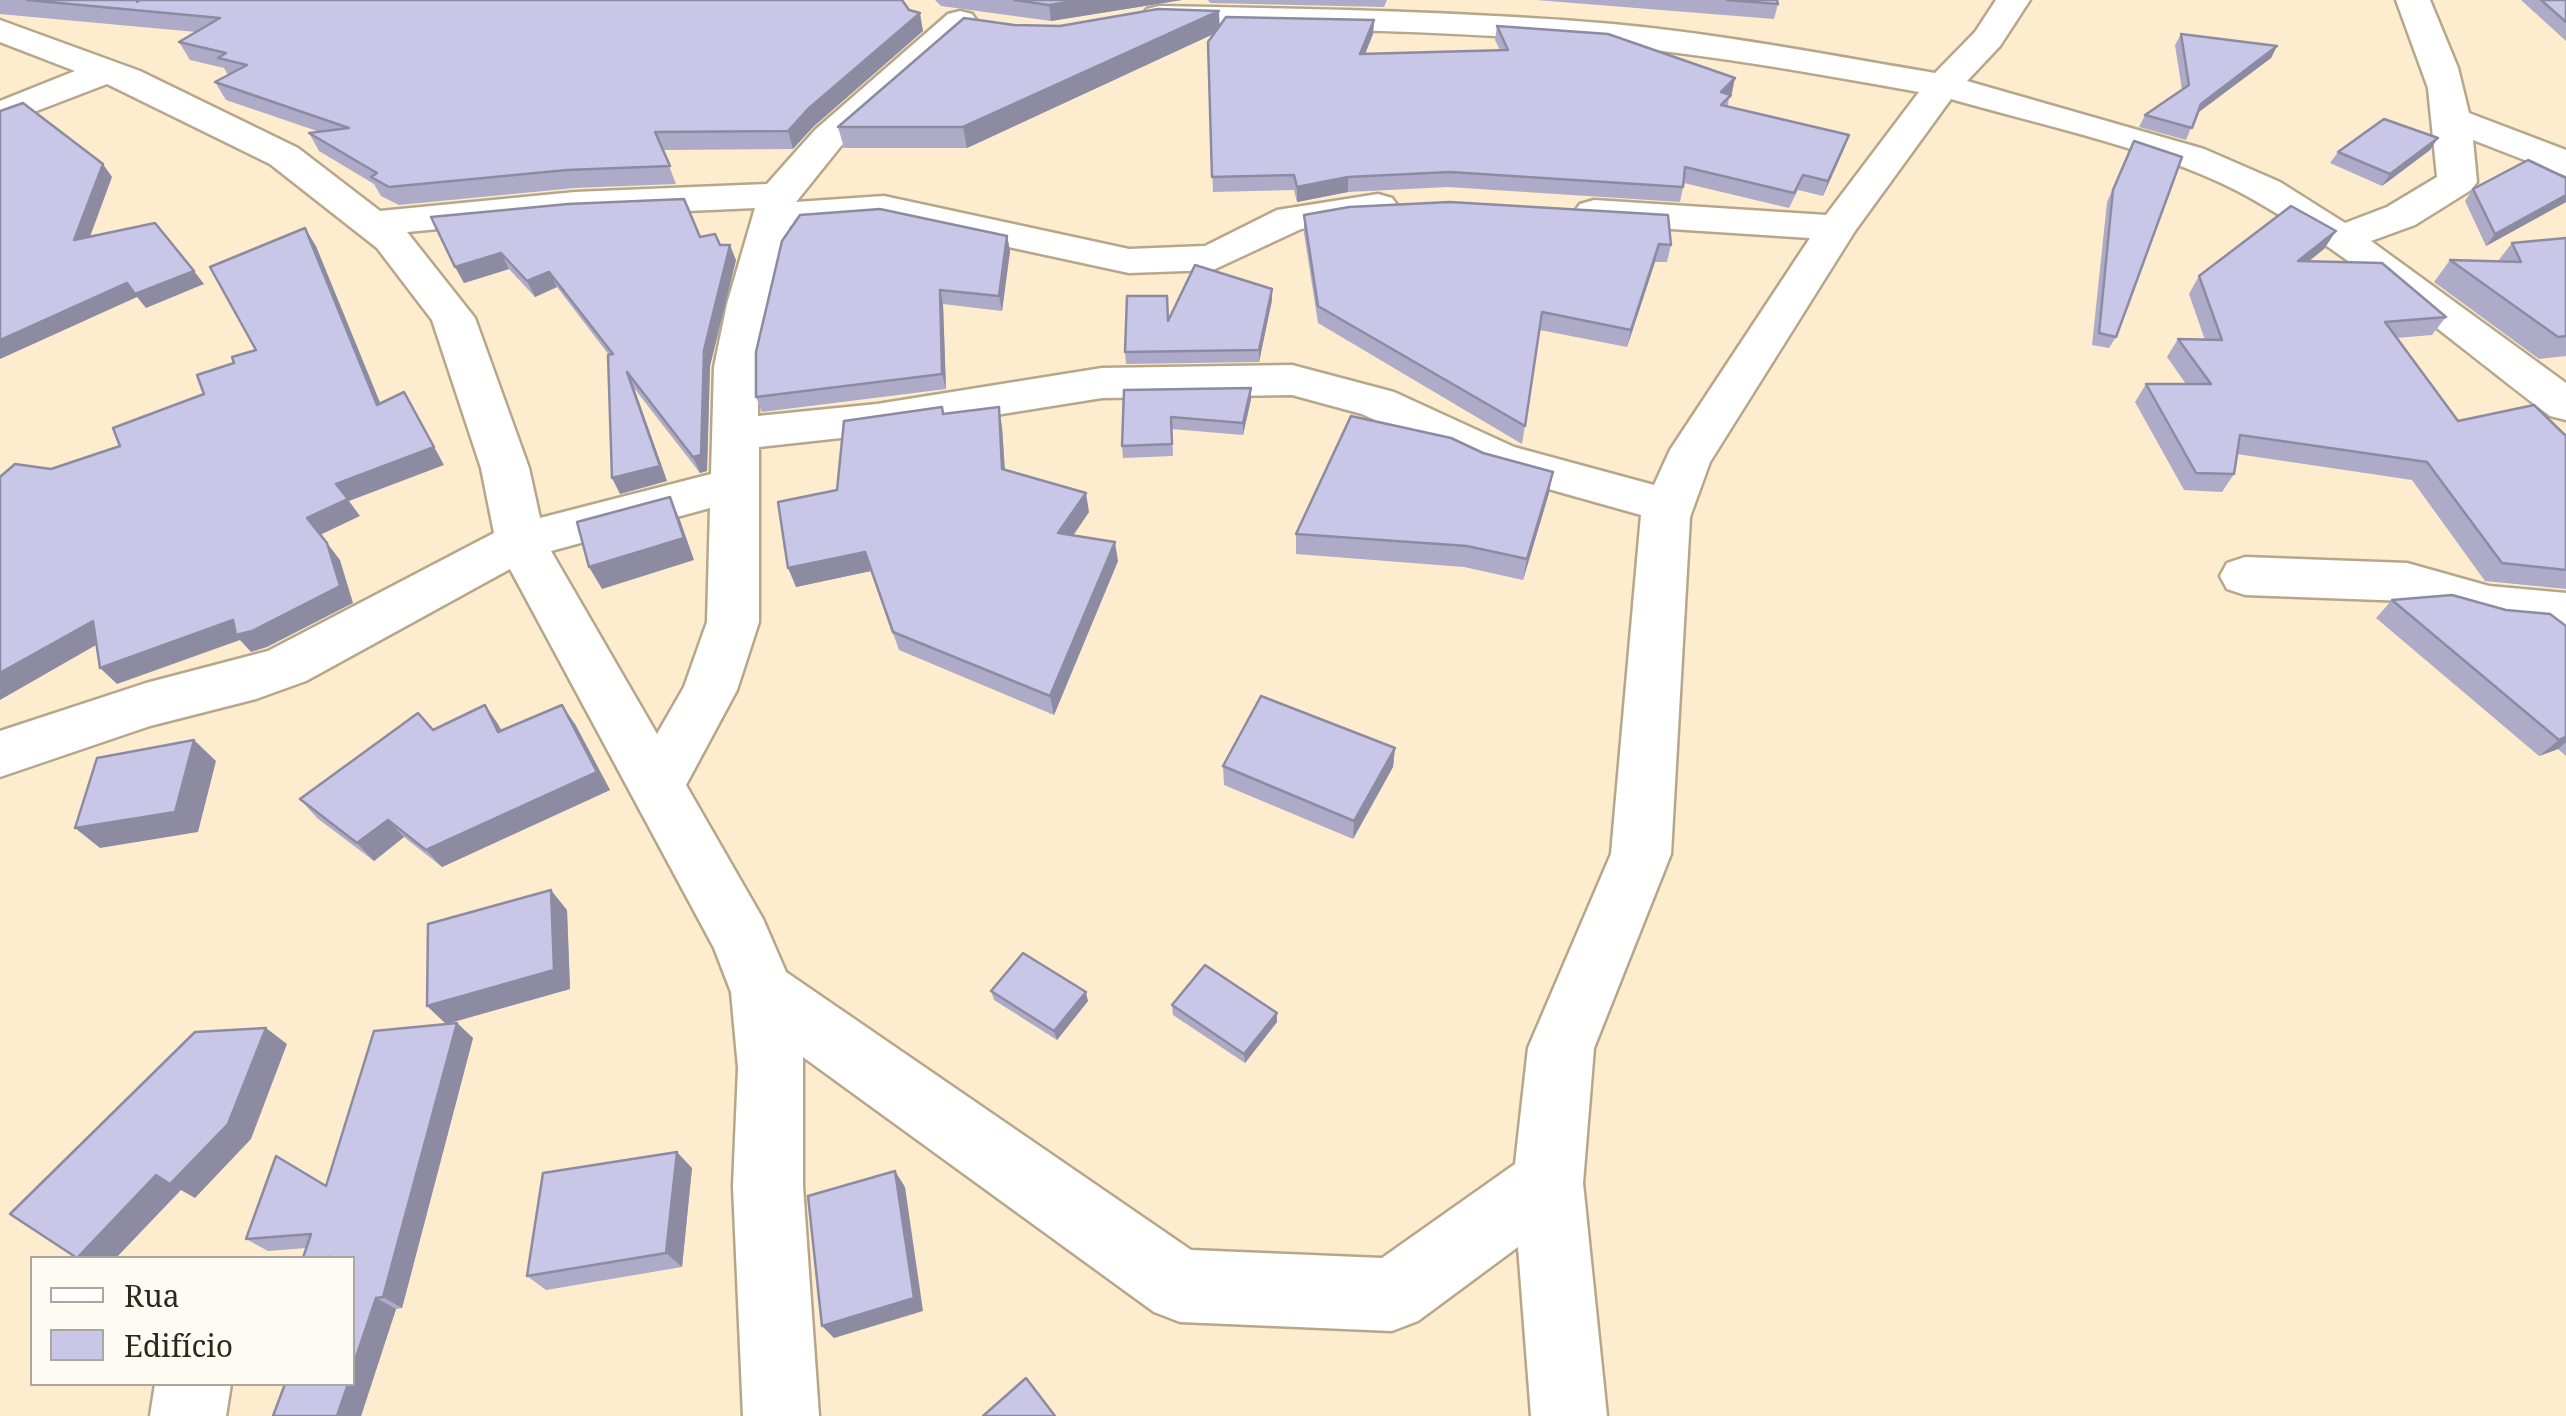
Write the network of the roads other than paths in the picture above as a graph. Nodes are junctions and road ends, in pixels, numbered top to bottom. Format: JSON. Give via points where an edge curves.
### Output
{"nodes":[{"id":1,"x":1207,"y":0,"type":"edge"},
{"id":2,"x":2013,"y":0,"type":"edge"},
{"id":3,"x":2413,"y":0,"type":"edge"},
{"id":4,"x":957,"y":20,"type":"edge"},
{"id":5,"x":0,"y":30,"type":"edge"},
{"id":6,"x":108,"y":71,"type":"junction"},
{"id":7,"x":1943,"y":85,"type":"junction"},
{"id":8,"x":0,"y":114,"type":"edge"},
{"id":9,"x":2455,"y":120,"type":"junction"},
{"id":10,"x":2566,"y":164,"type":"edge"},
{"id":11,"x":1408,"y":204,"type":"edge"},
{"id":12,"x":775,"y":205,"type":"junction"},
{"id":13,"x":1554,"y":209,"type":"edge"},
{"id":14,"x":372,"y":224,"type":"junction"},
{"id":15,"x":1837,"y":228,"type":"junction"},
{"id":16,"x":2341,"y":238,"type":"junction"},
{"id":17,"x":2566,"y":405,"type":"edge"},
{"id":18,"x":735,"y":434,"type":"junction"},
{"id":19,"x":734,"y":485,"type":"junction"},
{"id":20,"x":1670,"y":506,"type":"junction"},
{"id":21,"x":520,"y":541,"type":"junction"},
{"id":22,"x":2245,"y":576,"type":"dead end"},
{"id":23,"x":2566,"y":612,"type":"edge"},
{"id":24,"x":0,"y":754,"type":"edge"},
{"id":25,"x":656,"y":787,"type":"junction"},
{"id":26,"x":763,"y":992,"type":"junction"},
{"id":27,"x":1548,"y":1183,"type":"junction"},
{"id":28,"x":193,"y":1386,"type":"edge"},
{"id":29,"x":188,"y":1416,"type":"edge"},
{"id":30,"x":780,"y":1416,"type":"edge"},
{"id":31,"x":1569,"y":1416,"type":"edge"}],
"edges":[{"from":1,"to":7,"type":"street","via":[[1142,20],[1428,21],[1615,35],[1734,48]]},
{"from":2,"to":7,"type":"street","via":[[1988,39]]},
{"from":3,"to":9,"type":"street","via":[[2440,59]]},
{"from":4,"to":12,"type":"street","via":[[828,138]]},
{"from":5,"to":6,"type":"street"},
{"from":6,"to":8,"type":"street"},
{"from":6,"to":14,"type":"street","via":[[284,156]]},
{"from":7,"to":15,"type":"street"},
{"from":7,"to":16,"type":"street","via":[[2190,158],[2266,190]]},
{"from":9,"to":10,"type":"street"},
{"from":9,"to":16,"type":"street","via":[[2457,182],[2401,216]]},
{"from":11,"to":12,"type":"street","via":[[1291,219],[1213,258],[1128,261],[884,208]]},
{"from":12,"to":14,"type":"street","via":[[660,196]]},
{"from":12,"to":18,"type":"street","via":[[736,367]]},
{"from":13,"to":15,"type":"street"},
{"from":14,"to":21,"type":"street","via":[[454,318],[505,468]]},
{"from":15,"to":20,"type":"street","via":[[1686,460]]},
{"from":16,"to":17,"type":"street"},
{"from":18,"to":19,"type":"street"},
{"from":18,"to":20,"type":"street","via":[[1102,384],[1292,380],[1378,402],[1498,459]]},
{"from":19,"to":21,"type":"street"},
{"from":19,"to":25,"type":"street","via":[[733,622],[710,690]]},
{"from":20,"to":27,"type":"street","via":[[1640,854],[1561,1048]]},
{"from":21,"to":24,"type":"street","via":[[287,666]]},
{"from":21,"to":25,"type":"street"},
{"from":22,"to":23,"type":"street","via":[[2407,582],[2489,605]]},
{"from":25,"to":26,"type":"street","via":[[741,938]]},
{"from":26,"to":27,"type":"street","via":[[1180,1286],[1392,1295]]},
{"from":26,"to":30,"type":"street"},
{"from":27,"to":31,"type":"street"},
{"from":28,"to":29,"type":"street"}]}
